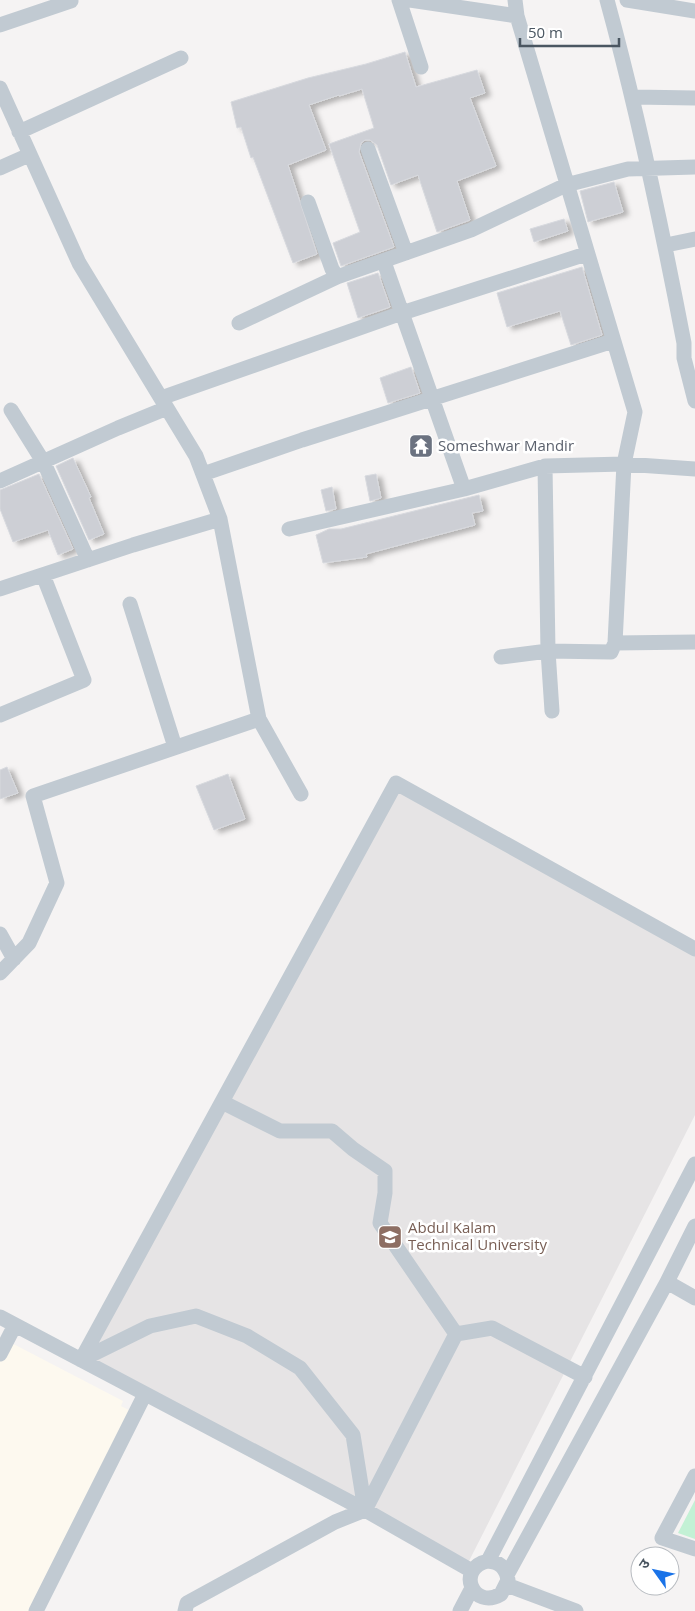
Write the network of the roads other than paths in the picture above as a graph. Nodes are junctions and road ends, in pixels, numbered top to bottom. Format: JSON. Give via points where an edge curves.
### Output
{"nodes":[{"id":1,"x":399,"y":0,"type":"edge"},
{"id":2,"x":410,"y":0,"type":"edge"},
{"id":3,"x":515,"y":0,"type":"edge"},
{"id":4,"x":607,"y":0,"type":"edge"},
{"id":5,"x":628,"y":0,"type":"edge"},
{"id":6,"x":71,"y":1,"type":"edge"},
{"id":7,"x":44,"y":5,"type":"edge"},
{"id":8,"x":695,"y":11,"type":"edge"},
{"id":9,"x":517,"y":16,"type":"junction"},
{"id":10,"x":0,"y":25,"type":"edge"},
{"id":11,"x":181,"y":58,"type":"dead end"},
{"id":12,"x":421,"y":67,"type":"dead end"},
{"id":13,"x":0,"y":88,"type":"edge"},
{"id":14,"x":634,"y":97,"type":"junction"},
{"id":15,"x":695,"y":98,"type":"edge"},
{"id":16,"x":19,"y":132,"type":"junction"},
{"id":17,"x":368,"y":149,"type":"dead end"},
{"id":18,"x":29,"y":155,"type":"junction"},
{"id":19,"x":695,"y":167,"type":"edge"},
{"id":20,"x":0,"y":168,"type":"edge"},
{"id":21,"x":650,"y":169,"type":"junction"},
{"id":22,"x":566,"y":185,"type":"junction"},
{"id":23,"x":308,"y":202,"type":"dead end"},
{"id":24,"x":695,"y":239,"type":"edge"},
{"id":25,"x":666,"y":245,"type":"junction"},
{"id":26,"x":406,"y":253,"type":"junction"},
{"id":27,"x":586,"y":254,"type":"junction"},
{"id":28,"x":384,"y":262,"type":"junction"},
{"id":29,"x":337,"y":277,"type":"junction"},
{"id":30,"x":402,"y":313,"type":"junction"},
{"id":31,"x":239,"y":322,"type":"dead end"},
{"id":32,"x":613,"y":341,"type":"junction"},
{"id":33,"x":433,"y":398,"type":"junction"},
{"id":34,"x":695,"y":401,"type":"edge"},
{"id":35,"x":164,"y":403,"type":"junction"},
{"id":36,"x":11,"y":410,"type":"dead end"},
{"id":37,"x":44,"y":463,"type":"junction"},
{"id":38,"x":624,"y":464,"type":"junction"},
{"id":39,"x":545,"y":466,"type":"junction"},
{"id":40,"x":695,"y":469,"type":"edge"},
{"id":41,"x":203,"y":474,"type":"junction"},
{"id":42,"x":0,"y":481,"type":"edge"},
{"id":43,"x":464,"y":489,"type":"junction"},
{"id":44,"x":220,"y":519,"type":"junction"},
{"id":45,"x":289,"y":529,"type":"dead end"},
{"id":46,"x":88,"y":560,"type":"junction"},
{"id":47,"x":43,"y":575,"type":"junction"},
{"id":48,"x":0,"y":589,"type":"edge"},
{"id":49,"x":130,"y":604,"type":"dead end"},
{"id":50,"x":695,"y":642,"type":"edge"},
{"id":51,"x":616,"y":643,"type":"junction"},
{"id":52,"x":548,"y":651,"type":"junction"},
{"id":53,"x":501,"y":657,"type":"dead end"},
{"id":54,"x":552,"y":711,"type":"dead end"},
{"id":55,"x":0,"y":715,"type":"edge"},
{"id":56,"x":260,"y":719,"type":"junction"},
{"id":57,"x":175,"y":747,"type":"junction"},
{"id":58,"x":301,"y":794,"type":"dead end"},
{"id":59,"x":0,"y":934,"type":"edge"},
{"id":60,"x":695,"y":949,"type":"edge"},
{"id":61,"x":14,"y":959,"type":"junction"},
{"id":62,"x":0,"y":973,"type":"edge"},
{"id":63,"x":222,"y":1102,"type":"junction"},
{"id":64,"x":695,"y":1164,"type":"edge"},
{"id":65,"x":695,"y":1226,"type":"edge"},
{"id":66,"x":667,"y":1282,"type":"junction"},
{"id":67,"x":695,"y":1298,"type":"edge"},
{"id":68,"x":0,"y":1317,"type":"edge"},
{"id":69,"x":15,"y":1325,"type":"junction"},
{"id":70,"x":456,"y":1334,"type":"junction"},
{"id":71,"x":0,"y":1354,"type":"edge"},
{"id":72,"x":81,"y":1360,"type":"junction"},
{"id":73,"x":585,"y":1377,"type":"junction"},
{"id":74,"x":144,"y":1394,"type":"junction"},
{"id":75,"x":695,"y":1476,"type":"edge"},
{"id":76,"x":365,"y":1510,"type":"junction"},
{"id":77,"x":695,"y":1549,"type":"edge"},
{"id":78,"x":488,"y":1561,"type":"junction"},
{"id":79,"x":472,"y":1571,"type":"junction"},
{"id":80,"x":505,"y":1585,"type":"junction"},
{"id":81,"x":472,"y":1588,"type":"junction"},
{"id":82,"x":36,"y":1611,"type":"edge"},
{"id":83,"x":185,"y":1611,"type":"edge"},
{"id":84,"x":460,"y":1611,"type":"edge"},
{"id":85,"x":492,"y":1611,"type":"edge"},
{"id":86,"x":576,"y":1611,"type":"edge"}],
"edges":[{"from":1,"to":12,"type":"street"},
{"from":2,"to":9,"type":"street"},
{"from":3,"to":9,"type":"street"},
{"from":4,"to":14,"type":"street"},
{"from":5,"to":8,"type":"street"},
{"from":6,"to":7,"type":"street"},
{"from":7,"to":10,"type":"street"},
{"from":9,"to":22,"type":"street"},
{"from":11,"to":16,"type":"street"},
{"from":13,"to":16,"type":"street"},
{"from":14,"to":15,"type":"street"},
{"from":14,"to":21,"type":"street"},
{"from":16,"to":18,"type":"street"},
{"from":17,"to":26,"type":"street"},
{"from":18,"to":20,"type":"street"},
{"from":18,"to":35,"type":"street","via":[[79,263]]},
{"from":19,"to":21,"type":"street"},
{"from":21,"to":22,"type":"street","via":[[628,169]]},
{"from":21,"to":25,"type":"street"},
{"from":22,"to":26,"type":"street","via":[[471,230]]},
{"from":22,"to":27,"type":"street"},
{"from":23,"to":29,"type":"street"},
{"from":24,"to":25,"type":"street"},
{"from":25,"to":34,"type":"street","via":[[684,358]]},
{"from":26,"to":28,"type":"street"},
{"from":27,"to":30,"type":"street"},
{"from":27,"to":32,"type":"street"},
{"from":28,"to":29,"type":"street"},
{"from":28,"to":30,"type":"street"},
{"from":29,"to":31,"type":"street"},
{"from":30,"to":33,"type":"street"},
{"from":30,"to":35,"type":"street"},
{"from":32,"to":33,"type":"street"},
{"from":32,"to":38,"type":"street","via":[[635,412]]},
{"from":33,"to":41,"type":"street"},
{"from":33,"to":43,"type":"street"},
{"from":35,"to":37,"type":"street"},
{"from":35,"to":41,"type":"street","via":[[196,456]]},
{"from":36,"to":37,"type":"street"},
{"from":37,"to":42,"type":"street"},
{"from":37,"to":46,"type":"street"},
{"from":38,"to":39,"type":"street"},
{"from":38,"to":40,"type":"street"},
{"from":38,"to":51,"type":"street"},
{"from":39,"to":43,"type":"street"},
{"from":39,"to":52,"type":"street"},
{"from":41,"to":44,"type":"street"},
{"from":43,"to":45,"type":"street"},
{"from":44,"to":46,"type":"street"},
{"from":44,"to":56,"type":"street"},
{"from":46,"to":47,"type":"street"},
{"from":47,"to":48,"type":"street"},
{"from":47,"to":55,"type":"street","via":[[84,680]]},
{"from":49,"to":57,"type":"street"},
{"from":50,"to":51,"type":"street"},
{"from":51,"to":52,"type":"street","via":[[611,652]]},
{"from":52,"to":53,"type":"street"},
{"from":52,"to":54,"type":"street"},
{"from":56,"to":57,"type":"street"},
{"from":56,"to":58,"type":"street"},
{"from":57,"to":61,"type":"street","via":[[34,796],[57,884],[29,943]]},
{"from":59,"to":61,"type":"street"},
{"from":60,"to":63,"type":"street","via":[[396,782]]},
{"from":61,"to":62,"type":"street"},
{"from":63,"to":70,"type":"street","via":[[280,1131],[332,1131],[353,1150],[385,1171],[380,1223]]},
{"from":63,"to":72,"type":"street"},
{"from":64,"to":73,"type":"street"},
{"from":65,"to":66,"type":"street"},
{"from":66,"to":67,"type":"street"},
{"from":66,"to":80,"type":"street"},
{"from":68,"to":69,"type":"street"},
{"from":69,"to":71,"type":"street"},
{"from":69,"to":72,"type":"street"},
{"from":70,"to":73,"type":"street","via":[[492,1328]]},
{"from":70,"to":76,"type":"street"},
{"from":72,"to":74,"type":"street"},
{"from":72,"to":76,"type":"street","via":[[150,1326],[196,1316],[247,1336],[300,1368],[352,1435]]},
{"from":73,"to":78,"type":"street"},
{"from":74,"to":76,"type":"street"},
{"from":74,"to":82,"type":"street"},
{"from":75,"to":77,"type":"street","via":[[662,1538]]},
{"from":76,"to":79,"type":"street"},
{"from":76,"to":83,"type":"street","via":[[335,1522],[187,1603]]},
{"from":78,"to":79,"type":"street"},
{"from":78,"to":80,"type":"street","via":[[500,1564]]},
{"from":79,"to":81,"type":"street"},
{"from":80,"to":81,"type":"street","via":[[485,1598]]},
{"from":80,"to":85,"type":"street"},
{"from":80,"to":86,"type":"street"},
{"from":81,"to":84,"type":"street"}]}
